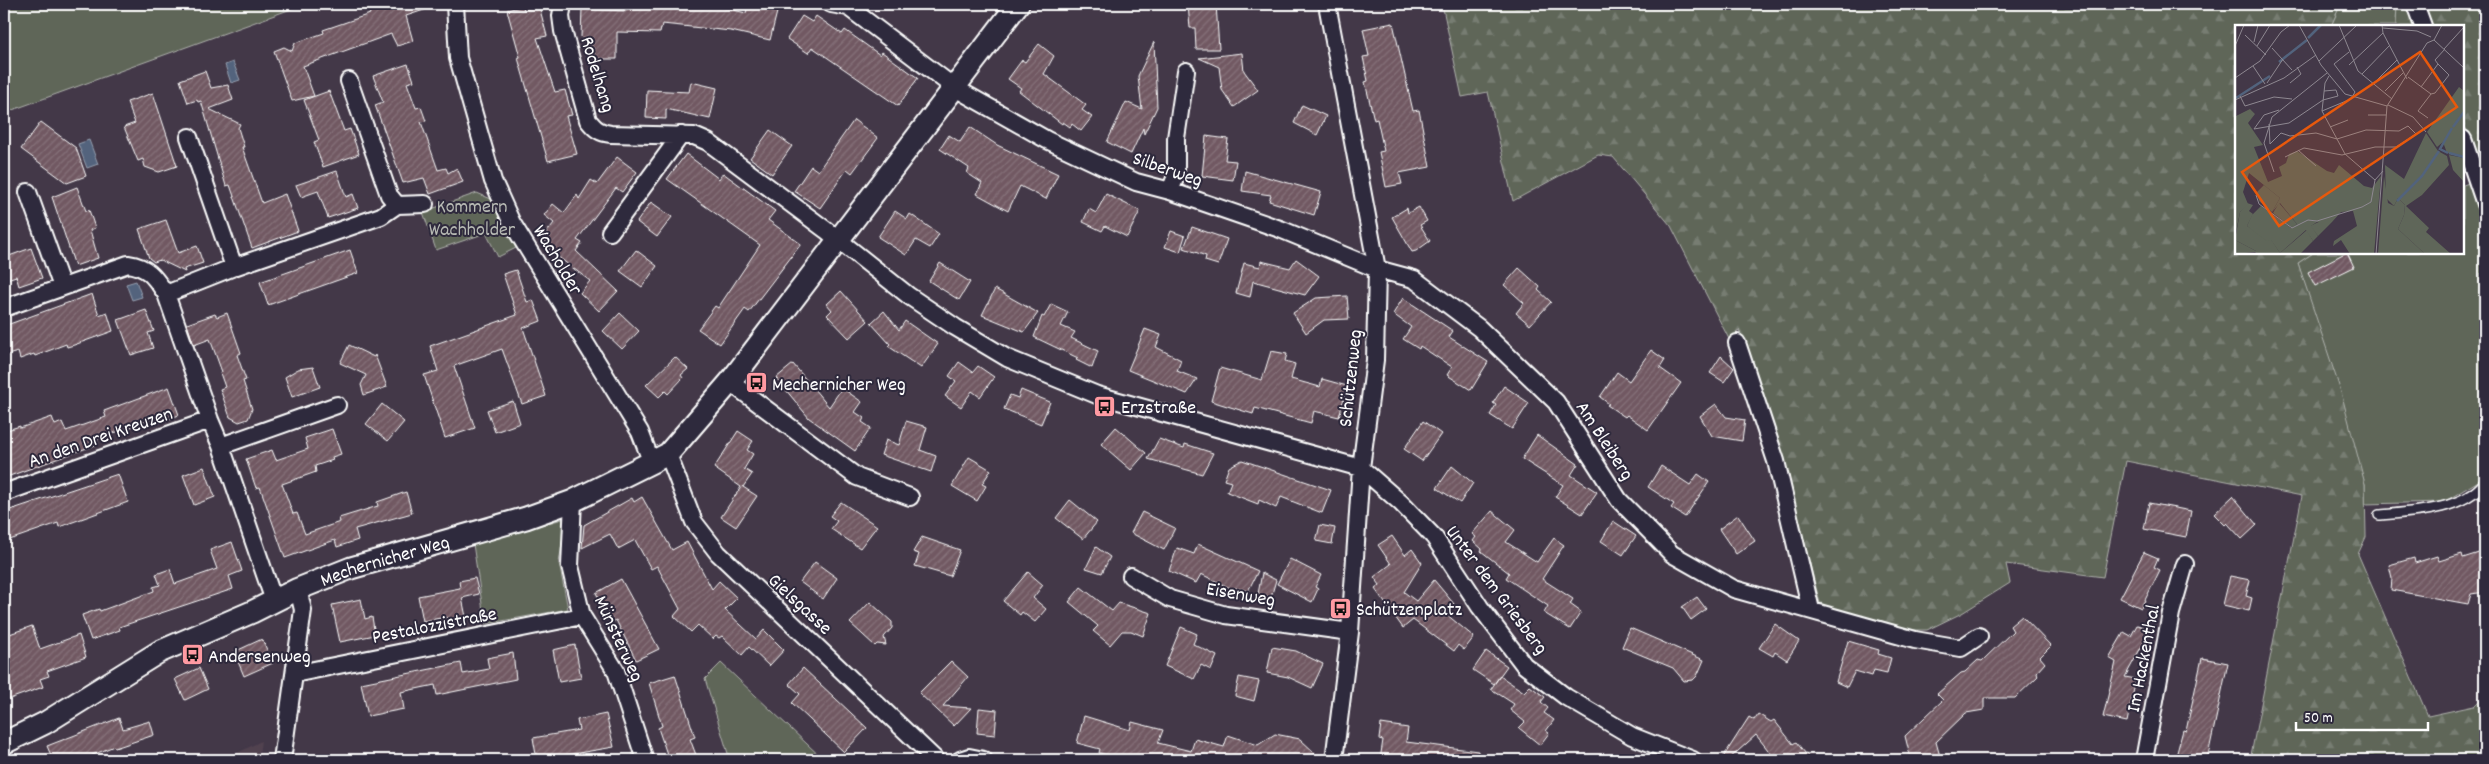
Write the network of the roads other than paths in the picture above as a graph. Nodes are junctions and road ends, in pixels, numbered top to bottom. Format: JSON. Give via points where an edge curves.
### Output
{"nodes":[{"id":1,"x":455,"y":4,"type":"edge"},
{"id":2,"x":563,"y":4,"type":"edge"},
{"id":3,"x":831,"y":4,"type":"edge"},
{"id":4,"x":1018,"y":4,"type":"edge"},
{"id":5,"x":1327,"y":4,"type":"edge"},
{"id":6,"x":2416,"y":4,"type":"edge"},
{"id":7,"x":2423,"y":25,"type":"edge"},
{"id":8,"x":1186,"y":71,"type":"dead end"},
{"id":9,"x":350,"y":81,"type":"dead end"},
{"id":10,"x":955,"y":88,"type":"junction"},
{"id":11,"x":681,"y":135,"type":"junction"},
{"id":12,"x":189,"y":137,"type":"dead end"},
{"id":13,"x":2464,"y":142,"type":"edge"},
{"id":14,"x":1170,"y":191,"type":"junction"},
{"id":15,"x":28,"y":192,"type":"dead end"},
{"id":16,"x":397,"y":204,"type":"junction"},
{"id":17,"x":425,"y":204,"type":"dead end"},
{"id":18,"x":2485,"y":204,"type":"edge"},
{"id":19,"x":610,"y":232,"type":"dead end"},
{"id":20,"x":839,"y":240,"type":"junction"},
{"id":21,"x":234,"y":267,"type":"junction"},
{"id":22,"x":1378,"y":269,"type":"junction"},
{"id":23,"x":62,"y":287,"type":"junction"},
{"id":24,"x":166,"y":294,"type":"junction"},
{"id":25,"x":4,"y":308,"type":"edge"},
{"id":26,"x":1737,"y":343,"type":"dead end"},
{"id":27,"x":730,"y":382,"type":"junction"},
{"id":28,"x":337,"y":405,"type":"dead end"},
{"id":29,"x":210,"y":420,"type":"junction"},
{"id":30,"x":221,"y":446,"type":"junction"},
{"id":31,"x":660,"y":458,"type":"junction"},
{"id":32,"x":1361,"y":468,"type":"junction"},
{"id":33,"x":2485,"y":482,"type":"edge"},
{"id":34,"x":4,"y":493,"type":"edge"},
{"id":35,"x":910,"y":497,"type":"dead end"},
{"id":36,"x":573,"y":501,"type":"junction"},
{"id":37,"x":2379,"y":515,"type":"dead end"},
{"id":38,"x":2185,"y":564,"type":"dead end"},
{"id":39,"x":1131,"y":576,"type":"dead end"},
{"id":40,"x":298,"y":589,"type":"junction"},
{"id":41,"x":274,"y":601,"type":"junction"},
{"id":42,"x":1811,"y":610,"type":"junction"},
{"id":43,"x":582,"y":616,"type":"junction"},
{"id":44,"x":1350,"y":632,"type":"junction"},
{"id":45,"x":1979,"y":636,"type":"dead end"},
{"id":46,"x":294,"y":674,"type":"junction"},
{"id":47,"x":4,"y":743,"type":"edge"},
{"id":48,"x":282,"y":760,"type":"edge"},
{"id":49,"x":646,"y":760,"type":"edge"},
{"id":50,"x":936,"y":760,"type":"edge"},
{"id":51,"x":960,"y":760,"type":"edge"},
{"id":52,"x":984,"y":760,"type":"edge"},
{"id":53,"x":1334,"y":760,"type":"edge"},
{"id":54,"x":1694,"y":760,"type":"edge"},
{"id":55,"x":2144,"y":760,"type":"edge"}],
"edges":[{"from":1,"to":31,"type":"street","name":"Wacholder","via":[[458,58],[495,186],[512,223],[640,432]]},
{"from":2,"to":11,"type":"street","name":"Rodelhang","via":[[563,31],[588,120],[594,128],[611,134]]},
{"from":3,"to":10,"type":"street","via":[[848,7]]},
{"from":4,"to":10,"type":"street","name":"Mechernicher Weg"},
{"from":5,"to":22,"type":"street","name":"Schützenweg"},
{"from":6,"to":7,"type":"street"},
{"from":8,"to":14,"type":"street","via":[[1176,138],[1176,176]]},
{"from":9,"to":16,"type":"street","via":[[389,195]]},
{"from":10,"to":14,"type":"street","name":"Silberweg","via":[[1047,140],[1136,182]]},
{"from":10,"to":20,"type":"street","name":"Mechernicher Weg"},
{"from":11,"to":19,"type":"street"},
{"from":11,"to":20,"type":"street","name":"Rodelhang","via":[[708,142]]},
{"from":12,"to":21,"type":"street"},
{"from":13,"to":18,"type":"street"},
{"from":14,"to":22,"type":"street","name":"Silberweg","via":[[1280,229]]},
{"from":15,"to":23,"type":"street"},
{"from":16,"to":17,"type":"street"},
{"from":16,"to":21,"type":"street","via":[[381,216]]},
{"from":20,"to":27,"type":"street","name":"Mechernicher Weg"},
{"from":20,"to":32,"type":"street","via":[[914,300],[1025,366],[1096,395]]},
{"from":21,"to":24,"type":"street"},
{"from":22,"to":32,"type":"street","name":"Schützenweg","via":[[1375,360]]},
{"from":22,"to":42,"type":"street","name":"Am Bleiberg","via":[[1414,279],[1479,328],[1549,395],[1619,500],[1672,554],[1734,589]]},
{"from":23,"to":24,"type":"street","via":[[128,264],[150,271]]},
{"from":23,"to":25,"type":"street"},
{"from":24,"to":29,"type":"street"},
{"from":26,"to":42,"type":"street","via":[[1776,461]]},
{"from":27,"to":31,"type":"street","name":"Mechernicher Weg"},
{"from":27,"to":35,"type":"street","via":[[857,477]]},
{"from":28,"to":30,"type":"street"},
{"from":29,"to":30,"type":"street"},
{"from":29,"to":34,"type":"street","name":"An den Drei Kreuzen"},
{"from":30,"to":41,"type":"street"},
{"from":31,"to":36,"type":"street","name":"Mechernicher Weg"},
{"from":31,"to":50,"type":"street","name":"Gielsgasse","via":[[694,522],[718,553]]},
{"from":32,"to":44,"type":"street","name":"Schützenweg"},
{"from":32,"to":54,"type":"street","name":"Unter dem Griesberg","via":[[1434,537],[1480,607],[1524,664],[1566,697],[1632,736]]},
{"from":33,"to":37,"type":"lane","via":[[2481,488],[2448,504]]},
{"from":36,"to":40,"type":"street","name":"Mechernicher Weg","via":[[526,518],[351,568]]},
{"from":36,"to":43,"type":"street","name":"Münsterweg","via":[[570,566]]},
{"from":38,"to":55,"type":"street","name":"Im Hackenthal","via":[[2171,614]]},
{"from":39,"to":44,"type":"street","name":"Eisenweg","via":[[1170,599],[1226,615]]},
{"from":40,"to":41,"type":"street","name":"Mechernicher Weg"},
{"from":40,"to":46,"type":"street","via":[[303,610]]},
{"from":41,"to":47,"type":"street","name":"Mechernicher Weg","via":[[159,652],[45,723]]},
{"from":42,"to":45,"type":"street","name":"Am Bleiberg","via":[[1915,640],[1961,648]]},
{"from":43,"to":46,"type":"street","name":"Pestalozzistraße"},
{"from":43,"to":49,"type":"street","name":"Münsterweg","via":[[616,671]]},
{"from":44,"to":53,"type":"street","name":"Schützenweg"},
{"from":46,"to":48,"type":"street"},
{"from":51,"to":52,"type":"street","via":[[969,757]]}]}
